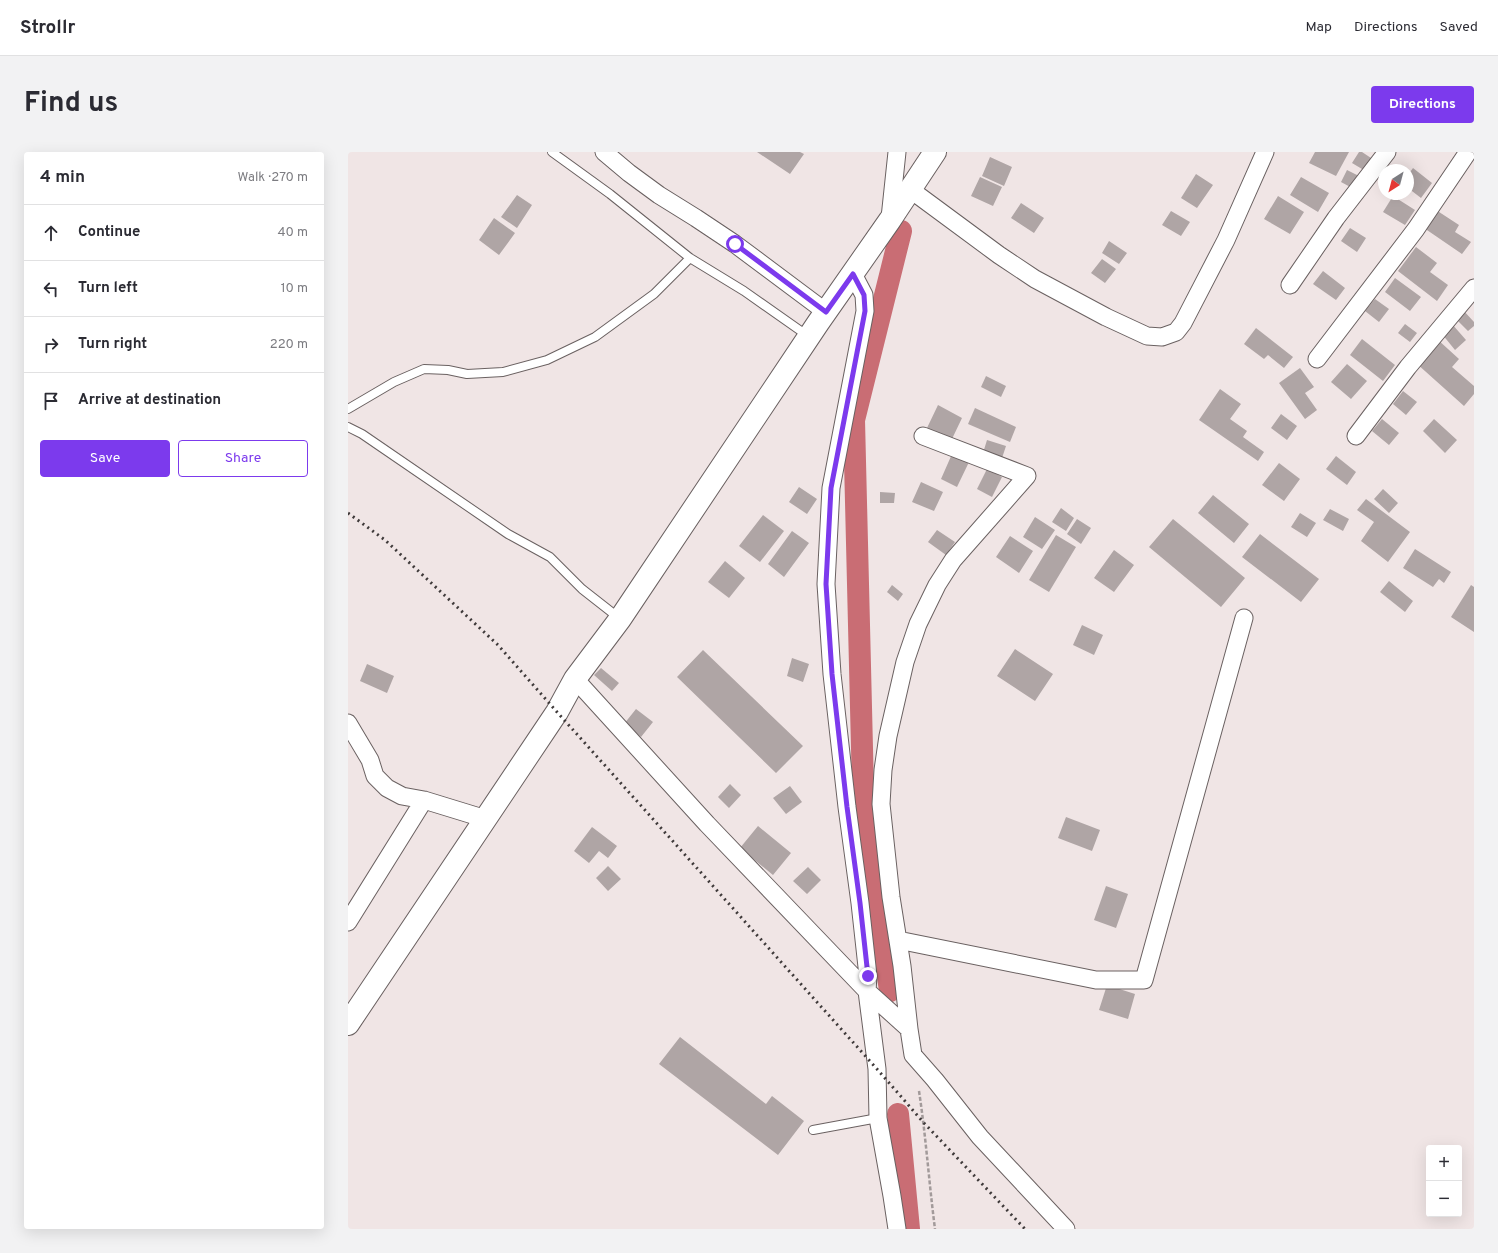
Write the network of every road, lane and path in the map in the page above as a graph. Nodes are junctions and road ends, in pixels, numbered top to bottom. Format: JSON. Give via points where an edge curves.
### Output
{"nodes":[{"id":1,"x":552,"y":152,"type":"edge"},
{"id":2,"x":604,"y":152,"type":"edge"},
{"id":3,"x":897,"y":152,"type":"edge"},
{"id":4,"x":935,"y":152,"type":"edge"},
{"id":5,"x":1265,"y":152,"type":"edge"},
{"id":6,"x":1387,"y":152,"type":"edge"},
{"id":7,"x":1468,"y":152,"type":"edge"},
{"id":8,"x":911,"y":190,"type":"junction"},
{"id":9,"x":890,"y":220,"type":"junction"},
{"id":10,"x":690,"y":258,"type":"junction"},
{"id":11,"x":853,"y":274,"type":"junction"},
{"id":12,"x":1290,"y":285,"type":"dead end"},
{"id":13,"x":1474,"y":288,"type":"edge"},
{"id":14,"x":826,"y":312,"type":"junction"},
{"id":15,"x":809,"y":336,"type":"junction"},
{"id":16,"x":1317,"y":359,"type":"dead end"},
{"id":17,"x":348,"y":409,"type":"edge"},
{"id":18,"x":348,"y":427,"type":"edge"},
{"id":19,"x":923,"y":436,"type":"dead end"},
{"id":20,"x":1356,"y":436,"type":"dead end"},
{"id":21,"x":1244,"y":618,"type":"dead end"},
{"id":22,"x":620,"y":619,"type":"junction"},
{"id":23,"x":575,"y":679,"type":"junction"},
{"id":24,"x":348,"y":723,"type":"edge"},
{"id":25,"x":424,"y":800,"type":"junction"},
{"id":26,"x":486,"y":819,"type":"junction"},
{"id":27,"x":348,"y":922,"type":"edge"},
{"id":28,"x":898,"y":940,"type":"junction"},
{"id":29,"x":867,"y":992,"type":"junction"},
{"id":30,"x":348,"y":1024,"type":"edge"},
{"id":31,"x":909,"y":1029,"type":"junction"},
{"id":32,"x":913,"y":1055,"type":"junction"},
{"id":33,"x":878,"y":1118,"type":"junction"},
{"id":34,"x":813,"y":1130,"type":"dead end"},
{"id":35,"x":897,"y":1229,"type":"edge"},
{"id":36,"x":935,"y":1229,"type":"edge"},
{"id":37,"x":1066,"y":1229,"type":"edge"}],
"edges":[{"from":1,"to":10,"type":"lane","via":[[610,194]]},
{"from":2,"to":14,"type":"street","via":[[659,195],[735,244]]},
{"from":3,"to":9,"type":"street"},
{"from":4,"to":8,"type":"main road"},
{"from":5,"to":8,"type":"street","via":[[1226,240],[1183,323],[1176,332],[1162,337],[1147,336],[1035,279],[999,256]]},
{"from":6,"to":12,"type":"street","via":[[1336,218]]},
{"from":7,"to":16,"type":"street","via":[[1416,229]]},
{"from":8,"to":9,"type":"main road"},
{"from":9,"to":11,"type":"main road"},
{"from":10,"to":15,"type":"lane","via":[[744,291]]},
{"from":10,"to":17,"type":"lane","via":[[654,294],[595,337],[547,360],[503,372],[467,374],[424,369],[394,382]]},
{"from":11,"to":14,"type":"main road"},
{"from":11,"to":29,"type":"street","via":[[864,295],[865,311],[831,488],[826,584],[832,674],[860,903],[868,976]]},
{"from":13,"to":20,"type":"street","via":[[1408,367]]},
{"from":14,"to":15,"type":"main road"},
{"from":15,"to":22,"type":"main road"},
{"from":18,"to":22,"type":"lane","via":[[508,534],[550,557],[582,589]]},
{"from":19,"to":28,"type":"street","via":[[1027,476],[954,560],[937,585],[918,624],[905,662],[888,736],[881,804]]},
{"from":21,"to":28,"type":"street","via":[[1144,980],[1096,980]]},
{"from":22,"to":23,"type":"main road"},
{"from":23,"to":26,"type":"main road","via":[[557,712]]},
{"from":23,"to":29,"type":"street","via":[[707,824]]},
{"from":24,"to":25,"type":"street","via":[[370,760],[375,776],[387,788],[402,796]]},
{"from":25,"to":26,"type":"street"},
{"from":25,"to":27,"type":"street"},
{"from":26,"to":30,"type":"main road"},
{"from":28,"to":31,"type":"street"},
{"from":29,"to":31,"type":"street"},
{"from":29,"to":33,"type":"street","via":[[877,1069]]},
{"from":31,"to":32,"type":"street"},
{"from":32,"to":36,"type":"path","via":[[924,1123]]},
{"from":32,"to":37,"type":"street","via":[[980,1137]]},
{"from":33,"to":34,"type":"lane"},
{"from":33,"to":35,"type":"street"}]}
